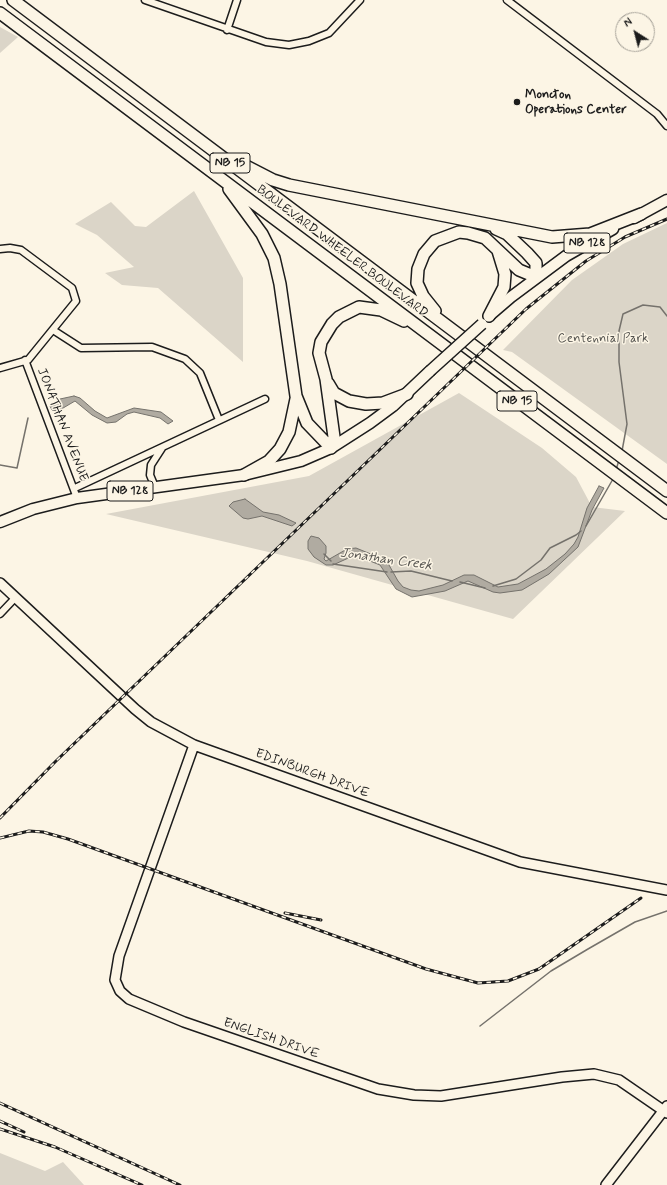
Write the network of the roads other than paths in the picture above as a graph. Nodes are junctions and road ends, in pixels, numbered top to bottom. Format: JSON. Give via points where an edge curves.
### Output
{"nodes":[{"id":1,"x":13,"y":0,"type":"edge"},
{"id":2,"x":145,"y":0,"type":"edge"},
{"id":3,"x":237,"y":0,"type":"edge"},
{"id":4,"x":359,"y":0,"type":"edge"},
{"id":5,"x":506,"y":0,"type":"edge"},
{"id":6,"x":158,"y":2,"type":"edge"},
{"id":7,"x":0,"y":13,"type":"edge"},
{"id":8,"x":227,"y":30,"type":"junction"},
{"id":9,"x":667,"y":126,"type":"edge"},
{"id":10,"x":152,"y":127,"type":"junction"},
{"id":11,"x":212,"y":149,"type":"junction"},
{"id":12,"x":667,"y":200,"type":"edge"},
{"id":13,"x":641,"y":214,"type":"junction"},
{"id":14,"x":487,"y":224,"type":"junction"},
{"id":15,"x":0,"y":249,"type":"edge"},
{"id":16,"x":496,"y":249,"type":"junction"},
{"id":17,"x":536,"y":277,"type":"junction"},
{"id":18,"x":485,"y":320,"type":"junction"},
{"id":19,"x":446,"y":326,"type":"junction"},
{"id":20,"x":52,"y":330,"type":"junction"},
{"id":21,"x":422,"y":330,"type":"junction"},
{"id":22,"x":24,"y":360,"type":"junction"},
{"id":23,"x":0,"y":368,"type":"edge"},
{"id":24,"x":326,"y":379,"type":"junction"},
{"id":25,"x":407,"y":394,"type":"junction"},
{"id":26,"x":296,"y":396,"type":"junction"},
{"id":27,"x":265,"y":399,"type":"dead end"},
{"id":28,"x":219,"y":420,"type":"junction"},
{"id":29,"x":164,"y":445,"type":"junction"},
{"id":30,"x":331,"y":448,"type":"junction"},
{"id":31,"x":244,"y":475,"type":"junction"},
{"id":32,"x":155,"y":487,"type":"junction"},
{"id":33,"x":667,"y":491,"type":"edge"},
{"id":34,"x":76,"y":493,"type":"junction"},
{"id":35,"x":667,"y":513,"type":"edge"},
{"id":36,"x":0,"y":522,"type":"edge"},
{"id":37,"x":0,"y":583,"type":"edge"},
{"id":38,"x":16,"y":597,"type":"junction"},
{"id":39,"x":0,"y":614,"type":"edge"},
{"id":40,"x":194,"y":745,"type":"junction"},
{"id":41,"x":667,"y":890,"type":"edge"},
{"id":42,"x":666,"y":1110,"type":"edge"},
{"id":43,"x":606,"y":1185,"type":"edge"}],
"edges":[{"from":1,"to":11,"type":"highway","name":"BOULEVARD WHEELER BOULEVARD","number":"NB 15"},
{"from":2,"to":6,"type":"street"},
{"from":3,"to":8,"type":"street"},
{"from":4,"to":8,"type":"street","via":[[329,32],[309,41],[289,45],[266,42]]},
{"from":5,"to":9,"type":"street","via":[[657,114]]},
{"from":6,"to":8,"type":"street"},
{"from":7,"to":10,"type":"highway","name":"BOULEVARD WHEELER BOULEVARD","number":"NB 15"},
{"from":10,"to":21,"type":"highway","name":"BOULEVARD WHEELER BOULEVARD","number":"NB 15"},
{"from":10,"to":26,"type":"highway","via":[[228,189],[262,234],[274,258],[280,284]]},
{"from":11,"to":14,"type":"highway","via":[[273,180],[289,185]]},
{"from":11,"to":19,"type":"highway","name":"BOULEVARD WHEELER BOULEVARD","number":"NB 15"},
{"from":12,"to":13,"type":"main road","number":"NB 128"},
{"from":13,"to":14,"type":"highway","via":[[590,234],[572,236],[552,236]]},
{"from":13,"to":17,"type":"main road","number":"NB 128","via":[[566,256]]},
{"from":14,"to":17,"type":"highway","via":[[507,234],[527,252],[536,263]]},
{"from":15,"to":20,"type":"street","via":[[21,250],[72,288],[76,301]]},
{"from":16,"to":17,"type":"highway","via":[[519,270]]},
{"from":16,"to":18,"type":"highway","via":[[504,274],[504,287]]},
{"from":16,"to":19,"type":"highway","via":[[485,238],[459,232],[435,241],[424,254],[418,269],[417,283],[423,296]]},
{"from":17,"to":18,"type":"main road","number":"NB 128"},
{"from":18,"to":25,"type":"main road","number":"NB 128","bridge":true},
{"from":19,"to":33,"type":"highway","name":"BOULEVARD WHEELER BOULEVARD","number":"NB 15"},
{"from":20,"to":22,"type":"street","via":[[28,360]]},
{"from":20,"to":28,"type":"street","via":[[81,348],[152,347],[185,358],[200,373]]},
{"from":21,"to":24,"type":"highway","via":[[381,310],[359,307],[339,317],[321,342],[319,352]]},
{"from":21,"to":35,"type":"highway","name":"BOULEVARD WHEELER BOULEVARD","number":"NB 15"},
{"from":22,"to":23,"type":"street"},
{"from":22,"to":34,"type":"street","name":"JONATHAN AVENUE"},
{"from":24,"to":25,"type":"highway","via":[[334,393],[349,401],[383,403]]},
{"from":24,"to":30,"type":"highway","via":[[334,437]]},
{"from":25,"to":30,"type":"main road","number":"NB 128","via":[[370,423]]},
{"from":26,"to":30,"type":"highway","via":[[307,423]]},
{"from":26,"to":31,"type":"highway","via":[[289,432],[280,449],[269,461]]},
{"from":27,"to":28,"type":"street"},
{"from":28,"to":29,"type":"street"},
{"from":29,"to":32,"type":"street","via":[[151,465],[150,475]]},
{"from":29,"to":34,"type":"street"},
{"from":30,"to":31,"type":"main road","number":"NB 128","via":[[301,461]]},
{"from":31,"to":32,"type":"main road","number":"NB 128"},
{"from":32,"to":34,"type":"main road","number":"NB 128"},
{"from":34,"to":36,"type":"main road","number":"NB 128"},
{"from":37,"to":38,"type":"street","name":"EDINBURGH DRIVE"},
{"from":38,"to":39,"type":"street"},
{"from":38,"to":40,"type":"street","name":"EDINBURGH DRIVE","via":[[142,715]]},
{"from":40,"to":41,"type":"street","name":"EDINBURGH DRIVE","via":[[520,862]]},
{"from":40,"to":42,"type":"street","name":"ENGLISH DRIVE","via":[[119,956],[115,980],[120,991],[128,999],[184,1022],[378,1089],[441,1096],[578,1074],[594,1074],[619,1080]]},
{"from":42,"to":43,"type":"street"}]}
